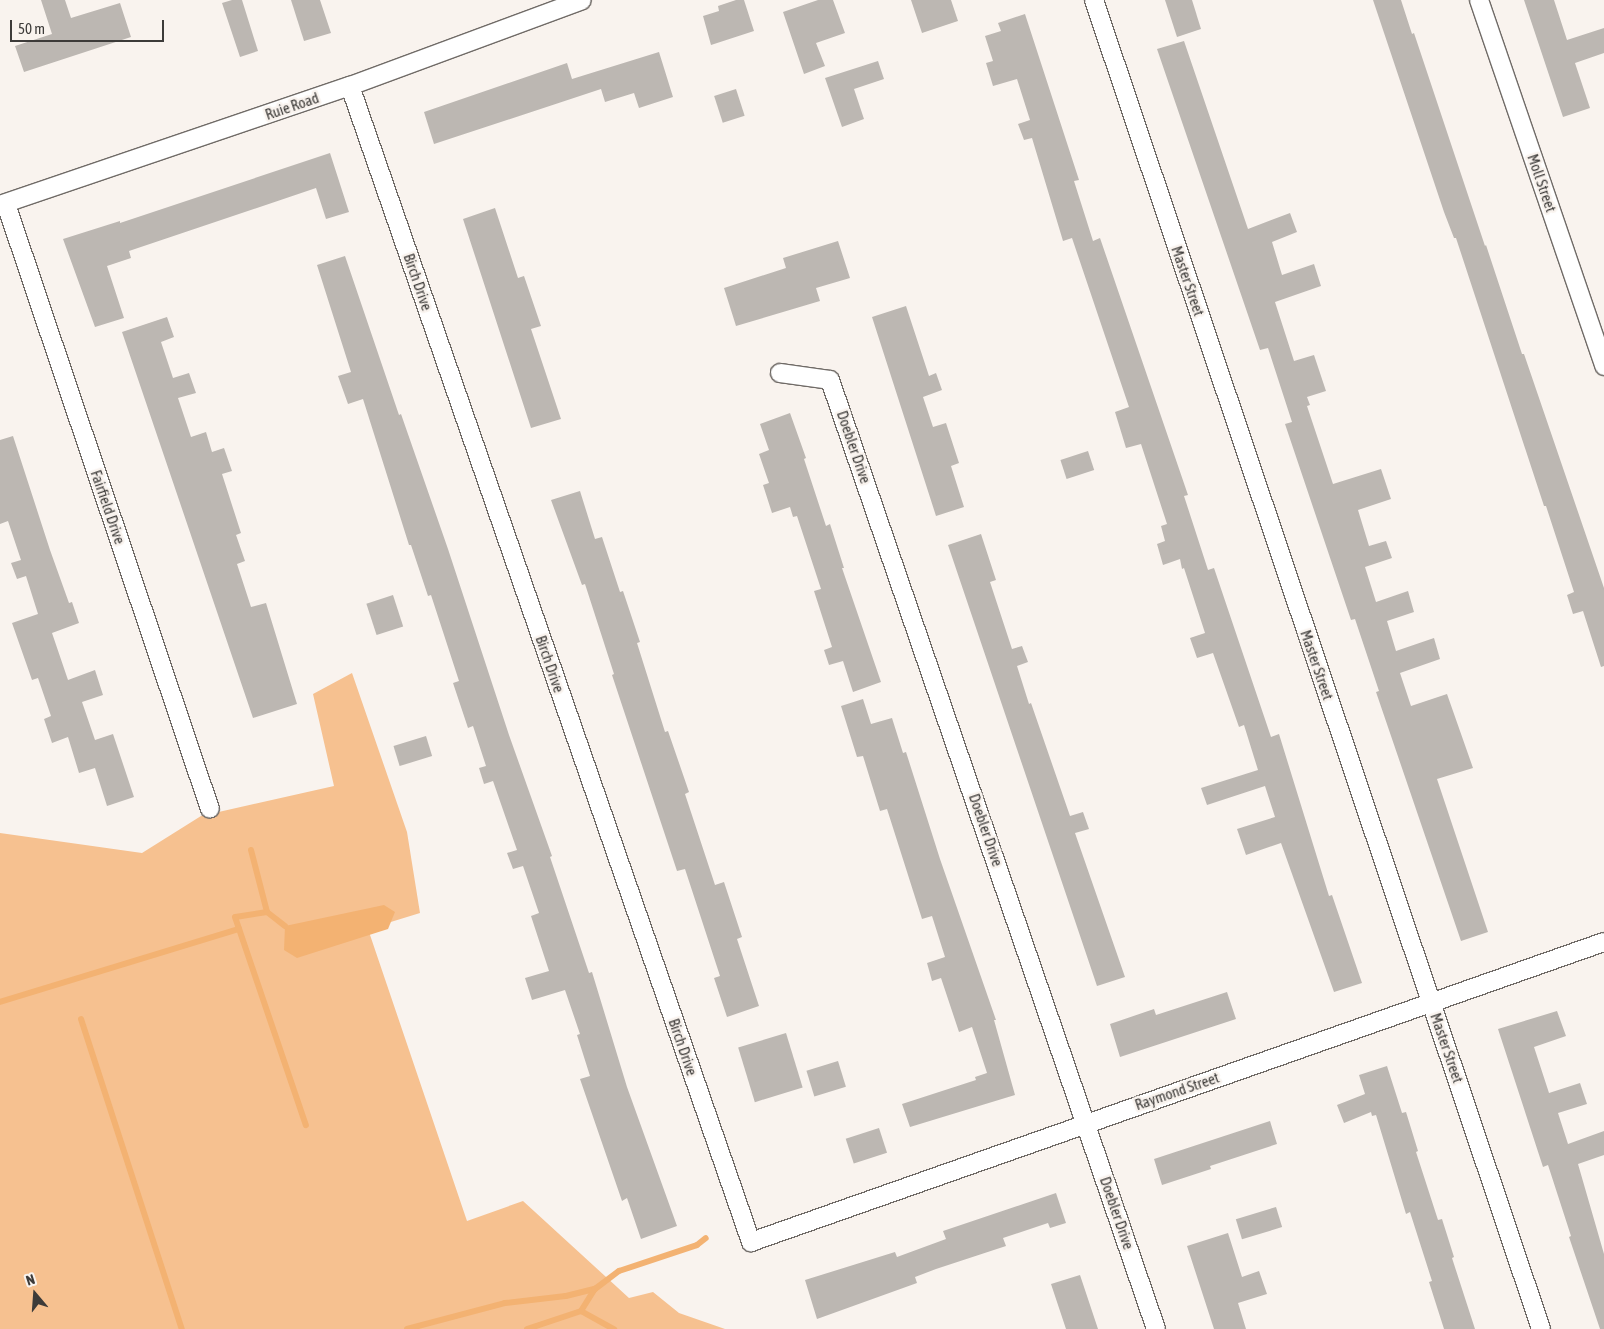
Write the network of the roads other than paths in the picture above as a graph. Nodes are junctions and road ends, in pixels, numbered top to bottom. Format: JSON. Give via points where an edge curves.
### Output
{"nodes":[{"id":1,"x":582,"y":0,"type":"edge"},
{"id":2,"x":1094,"y":0,"type":"edge"},
{"id":3,"x":1479,"y":0,"type":"edge"},
{"id":4,"x":350,"y":86,"type":"junction"},
{"id":5,"x":3,"y":204,"type":"edge"},
{"id":6,"x":1604,"y":366,"type":"edge"},
{"id":7,"x":780,"y":373,"type":"dead end"},
{"id":8,"x":210,"y":809,"type":"dead end"},
{"id":9,"x":1604,"y":942,"type":"edge"},
{"id":10,"x":1431,"y":1002,"type":"junction"},
{"id":11,"x":1087,"y":1123,"type":"junction"},
{"id":12,"x":751,"y":1242,"type":"joint"},
{"id":13,"x":1156,"y":1329,"type":"edge"},
{"id":14,"x":1541,"y":1329,"type":"edge"}],
"edges":[{"from":1,"to":4,"type":"street","name":"Ruie Road"},
{"from":2,"to":10,"type":"street","name":"Master Street"},
{"from":3,"to":6,"type":"street","name":"Moll Street"},
{"from":4,"to":5,"type":"street","name":"Ruie Road"},
{"from":4,"to":12,"type":"street","name":"Birch Drive"},
{"from":5,"to":8,"type":"street","name":"Fairfield Drive"},
{"from":7,"to":11,"type":"street","name":"Doebler Drive","via":[[830,380]]},
{"from":9,"to":10,"type":"street","name":"Raymond Street"},
{"from":10,"to":11,"type":"street","name":"Raymond Street"},
{"from":10,"to":14,"type":"street","name":"Master Street"},
{"from":11,"to":12,"type":"street","name":"Raymond Street"},
{"from":11,"to":13,"type":"street","name":"Doebler Drive"}]}
